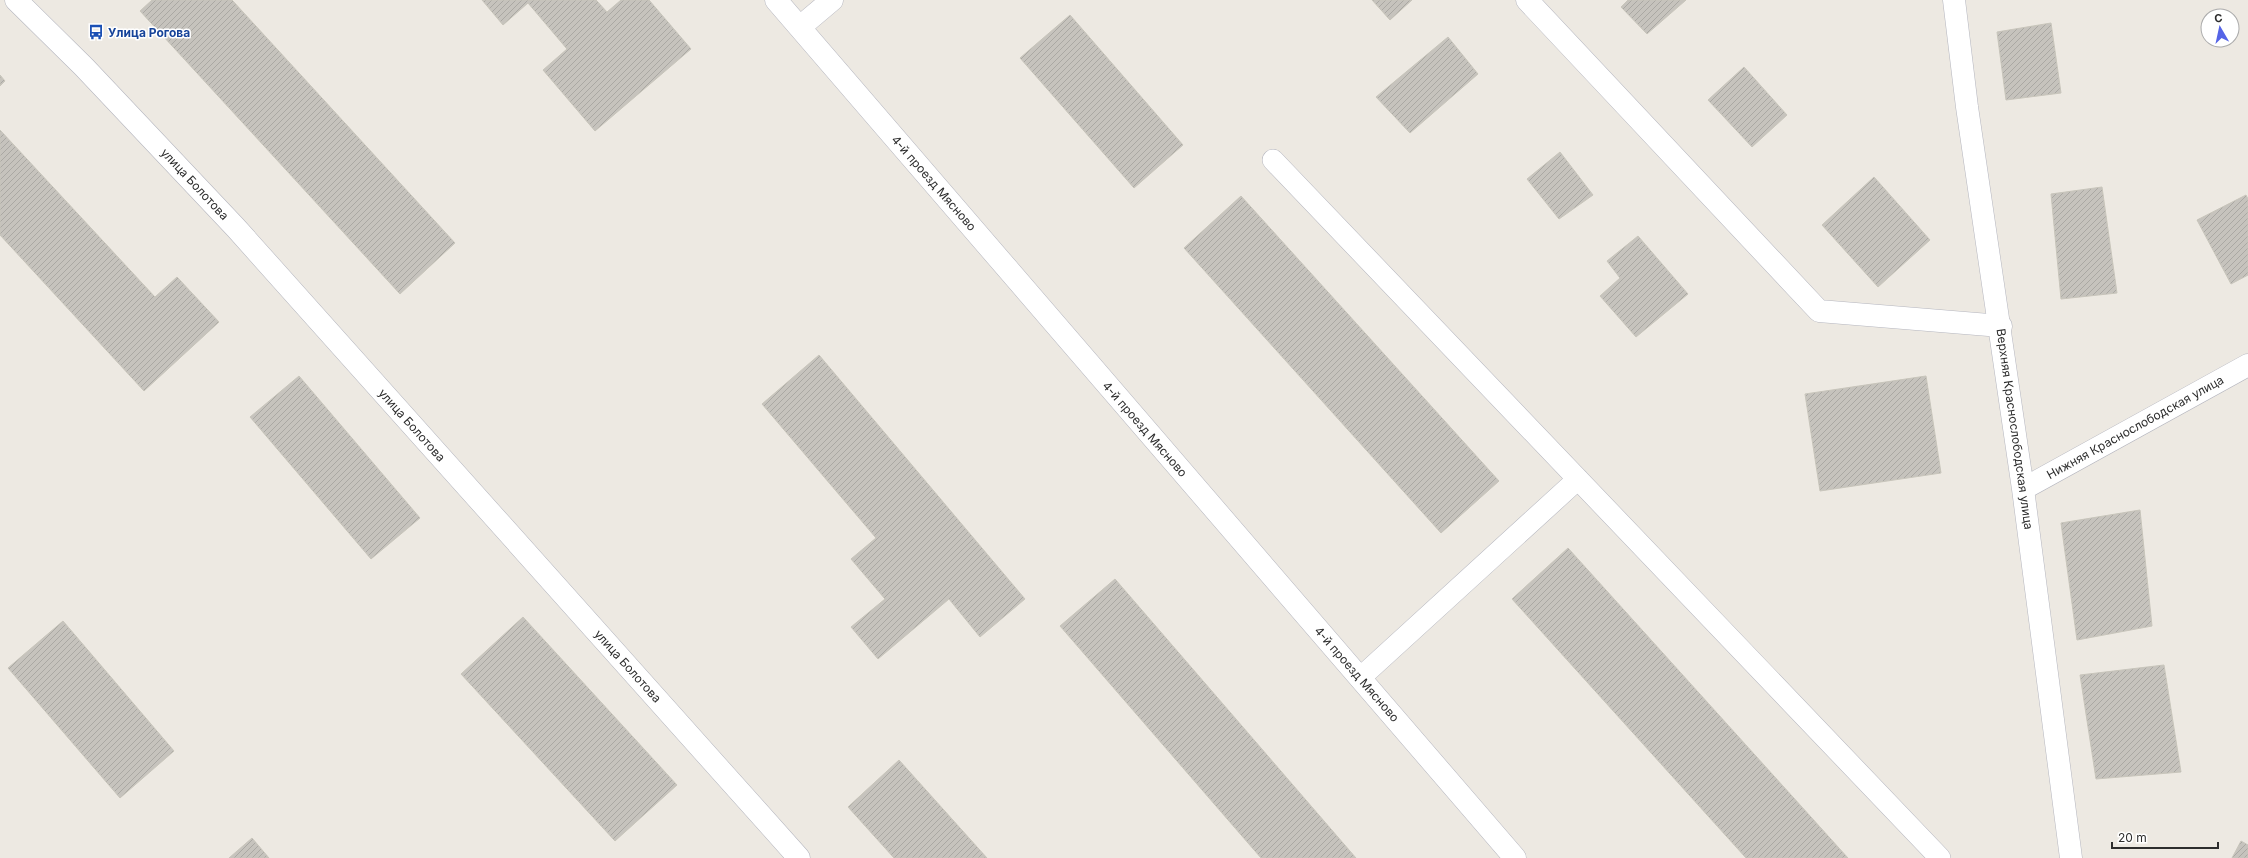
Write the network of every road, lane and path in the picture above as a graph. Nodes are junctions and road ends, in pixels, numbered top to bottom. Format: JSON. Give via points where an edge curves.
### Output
{"nodes":[{"id":1,"x":16,"y":0,"type":"edge"},
{"id":2,"x":776,"y":0,"type":"edge"},
{"id":3,"x":832,"y":0,"type":"edge"},
{"id":4,"x":1527,"y":0,"type":"edge"},
{"id":5,"x":1954,"y":0,"type":"edge"},
{"id":6,"x":800,"y":27,"type":"junction"},
{"id":7,"x":1273,"y":160,"type":"dead end"},
{"id":8,"x":2001,"y":326,"type":"junction"},
{"id":9,"x":2248,"y":365,"type":"edge"},
{"id":10,"x":1578,"y":479,"type":"junction"},
{"id":11,"x":2023,"y":489,"type":"junction"},
{"id":12,"x":1360,"y":678,"type":"junction"},
{"id":13,"x":799,"y":858,"type":"edge"},
{"id":14,"x":1515,"y":858,"type":"edge"},
{"id":15,"x":1940,"y":858,"type":"edge"},
{"id":16,"x":2071,"y":858,"type":"edge"}],
"edges":[{"from":1,"to":13,"type":"street","name":"улица Болотова","via":[[84,67],[236,228]]},
{"from":2,"to":6,"type":"street","name":"4-й проезд Мясново"},
{"from":3,"to":6,"type":"street"},
{"from":4,"to":8,"type":"street","via":[[1819,311]]},
{"from":5,"to":8,"type":"street","name":"Верхняя Краснослободская улица","via":[[1967,107]]},
{"from":6,"to":12,"type":"street","name":"4-й проезд Мясново"},
{"from":7,"to":10,"type":"lane"},
{"from":8,"to":11,"type":"street","name":"Верхняя Краснослободская улица"},
{"from":9,"to":11,"type":"street","name":"Нижняя Краснослободская улица"},
{"from":10,"to":12,"type":"lane"},
{"from":10,"to":15,"type":"lane"},
{"from":11,"to":16,"type":"street","name":"Верхняя Краснослободская улица"},
{"from":12,"to":14,"type":"street","name":"4-й проезд Мясново"}]}
